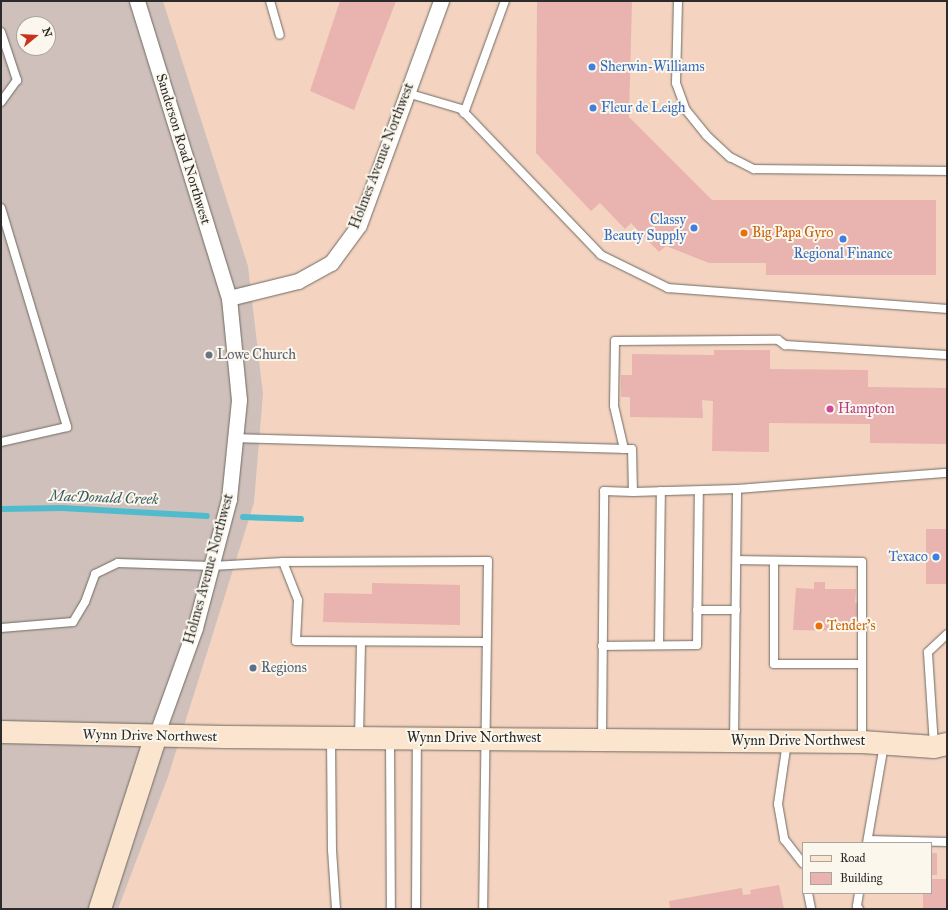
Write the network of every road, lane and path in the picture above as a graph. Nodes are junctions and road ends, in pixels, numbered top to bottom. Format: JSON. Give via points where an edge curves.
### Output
{"nodes":[{"id":1,"x":136,"y":1,"type":"edge"},
{"id":2,"x":270,"y":1,"type":"edge"},
{"id":3,"x":441,"y":1,"type":"edge"},
{"id":4,"x":505,"y":1,"type":"edge"},
{"id":5,"x":678,"y":1,"type":"edge"},
{"id":6,"x":1,"y":32,"type":"edge"},
{"id":7,"x":280,"y":35,"type":"dead end"},
{"id":8,"x":406,"y":93,"type":"junction"},
{"id":9,"x":1,"y":102,"type":"edge"},
{"id":10,"x":464,"y":113,"type":"junction"},
{"id":11,"x":947,"y":171,"type":"edge"},
{"id":12,"x":1,"y":208,"type":"edge"},
{"id":13,"x":228,"y":298,"type":"junction"},
{"id":14,"x":947,"y":309,"type":"edge"},
{"id":15,"x":947,"y":355,"type":"edge"},
{"id":16,"x":235,"y":438,"type":"junction"},
{"id":17,"x":1,"y":442,"type":"edge"},
{"id":18,"x":624,"y":449,"type":"junction"},
{"id":19,"x":947,"y":473,"type":"edge"},
{"id":20,"x":737,"y":489,"type":"junction"},
{"id":21,"x":661,"y":491,"type":"junction"},
{"id":22,"x":699,"y":491,"type":"junction"},
{"id":23,"x":634,"y":492,"type":"junction"},
{"id":24,"x":737,"y":560,"type":"junction"},
{"id":25,"x":283,"y":562,"type":"junction"},
{"id":26,"x":774,"y":562,"type":"junction"},
{"id":27,"x":212,"y":566,"type":"junction"},
{"id":28,"x":697,"y":610,"type":"junction"},
{"id":29,"x":736,"y":610,"type":"junction"},
{"id":30,"x":1,"y":628,"type":"edge"},
{"id":31,"x":947,"y":634,"type":"edge"},
{"id":32,"x":486,"y":642,"type":"junction"},
{"id":33,"x":361,"y":643,"type":"junction"},
{"id":34,"x":659,"y":645,"type":"junction"},
{"id":35,"x":602,"y":646,"type":"junction"},
{"id":36,"x":862,"y":664,"type":"junction"},
{"id":37,"x":1,"y":732,"type":"edge"},
{"id":38,"x":156,"y":736,"type":"junction"},
{"id":39,"x":330,"y":738,"type":"junction"},
{"id":40,"x":358,"y":738,"type":"junction"},
{"id":41,"x":390,"y":738,"type":"junction"},
{"id":42,"x":417,"y":738,"type":"junction"},
{"id":43,"x":485,"y":738,"type":"junction"},
{"id":44,"x":602,"y":739,"type":"junction"},
{"id":45,"x":734,"y":741,"type":"junction"},
{"id":46,"x":787,"y":742,"type":"junction"},
{"id":47,"x":862,"y":742,"type":"junction"},
{"id":48,"x":885,"y":742,"type":"junction"},
{"id":49,"x":943,"y":747,"type":"edge"},
{"id":50,"x":868,"y":842,"type":"edge"},
{"id":51,"x":947,"y":842,"type":"edge"},
{"id":52,"x":802,"y":862,"type":"edge"},
{"id":53,"x":808,"y":894,"type":"edge"},
{"id":54,"x":859,"y":894,"type":"edge"},
{"id":55,"x":100,"y":909,"type":"edge"},
{"id":56,"x":336,"y":909,"type":"edge"},
{"id":57,"x":391,"y":909,"type":"edge"},
{"id":58,"x":416,"y":909,"type":"edge"},
{"id":59,"x":483,"y":909,"type":"edge"},
{"id":60,"x":811,"y":909,"type":"edge"},
{"id":61,"x":859,"y":909,"type":"edge"}],
"edges":[{"from":1,"to":13,"type":"street","name":"Sanderson Road Northwest"},
{"from":2,"to":7,"type":"lane"},
{"from":3,"to":8,"type":"street","name":"Holmes Avenue Northwest"},
{"from":4,"to":10,"type":"lane"},
{"from":5,"to":11,"type":"lane","via":[[676,83],[686,110],[706,135],[730,157],[754,169]]},
{"from":6,"to":9,"type":"lane","via":[[17,80]]},
{"from":8,"to":10,"type":"lane","via":[[461,109]]},
{"from":8,"to":13,"type":"street","name":"Holmes Avenue Northwest","via":[[359,225],[331,263],[298,281]]},
{"from":10,"to":14,"type":"lane","via":[[601,255],[668,288]]},
{"from":12,"to":17,"type":"lane","via":[[67,427]]},
{"from":13,"to":16,"type":"street","name":"Holmes Avenue Northwest","via":[[239,400]]},
{"from":15,"to":18,"type":"lane","via":[[785,345],[778,340],[615,341],[614,406]]},
{"from":16,"to":18,"type":"lane"},
{"from":16,"to":27,"type":"street","name":"Holmes Avenue Northwest","via":[[229,499]]},
{"from":18,"to":23,"type":"lane","via":[[632,449]]},
{"from":19,"to":20,"type":"lane"},
{"from":20,"to":22,"type":"lane"},
{"from":20,"to":24,"type":"lane"},
{"from":21,"to":22,"type":"lane"},
{"from":21,"to":23,"type":"lane"},
{"from":21,"to":34,"type":"lane"},
{"from":22,"to":28,"type":"lane"},
{"from":23,"to":35,"type":"lane","via":[[604,491]]},
{"from":24,"to":26,"type":"lane"},
{"from":24,"to":29,"type":"lane"},
{"from":25,"to":27,"type":"lane"},
{"from":25,"to":32,"type":"lane","via":[[488,561]]},
{"from":25,"to":33,"type":"lane","via":[[298,600],[296,641]]},
{"from":26,"to":36,"type":"lane","via":[[774,664]]},
{"from":26,"to":36,"type":"lane","via":[[862,562]]},
{"from":27,"to":30,"type":"lane","via":[[118,563],[95,574],[85,602],[73,622]]},
{"from":27,"to":38,"type":"street","name":"Holmes Avenue Northwest","via":[[195,628]]},
{"from":28,"to":29,"type":"lane"},
{"from":28,"to":34,"type":"lane","via":[[697,645]]},
{"from":29,"to":45,"type":"lane"},
{"from":31,"to":49,"type":"lane","via":[[928,652]]},
{"from":32,"to":33,"type":"lane"},
{"from":32,"to":43,"type":"lane"},
{"from":33,"to":40,"type":"lane"},
{"from":34,"to":35,"type":"lane"},
{"from":35,"to":44,"type":"lane"},
{"from":36,"to":47,"type":"lane"},
{"from":37,"to":38,"type":"street","name":"Wynn Drive Northwest"},
{"from":38,"to":39,"type":"street","name":"Wynn Drive Northwest"},
{"from":38,"to":55,"type":"street","name":"Holmes Avenue Northwest"},
{"from":39,"to":40,"type":"street","name":"Wynn Drive Northwest"},
{"from":39,"to":56,"type":"lane"},
{"from":40,"to":41,"type":"street","name":"Wynn Drive Northwest"},
{"from":41,"to":42,"type":"street","name":"Wynn Drive Northwest"},
{"from":41,"to":57,"type":"lane"},
{"from":42,"to":43,"type":"street","name":"Wynn Drive Northwest"},
{"from":42,"to":58,"type":"lane"},
{"from":43,"to":44,"type":"street","name":"Wynn Drive Northwest"},
{"from":43,"to":59,"type":"lane"},
{"from":44,"to":45,"type":"street","name":"Wynn Drive Northwest"},
{"from":45,"to":46,"type":"street","name":"Wynn Drive Northwest"},
{"from":46,"to":47,"type":"street","name":"Wynn Drive Northwest"},
{"from":46,"to":52,"type":"lane","via":[[778,804],[784,839]]},
{"from":47,"to":48,"type":"street","name":"Wynn Drive Northwest"},
{"from":48,"to":49,"type":"street","name":"Wynn Drive Northwest"},
{"from":48,"to":50,"type":"lane"},
{"from":50,"to":51,"type":"lane"},
{"from":53,"to":60,"type":"lane"},
{"from":54,"to":61,"type":"lane"}]}
